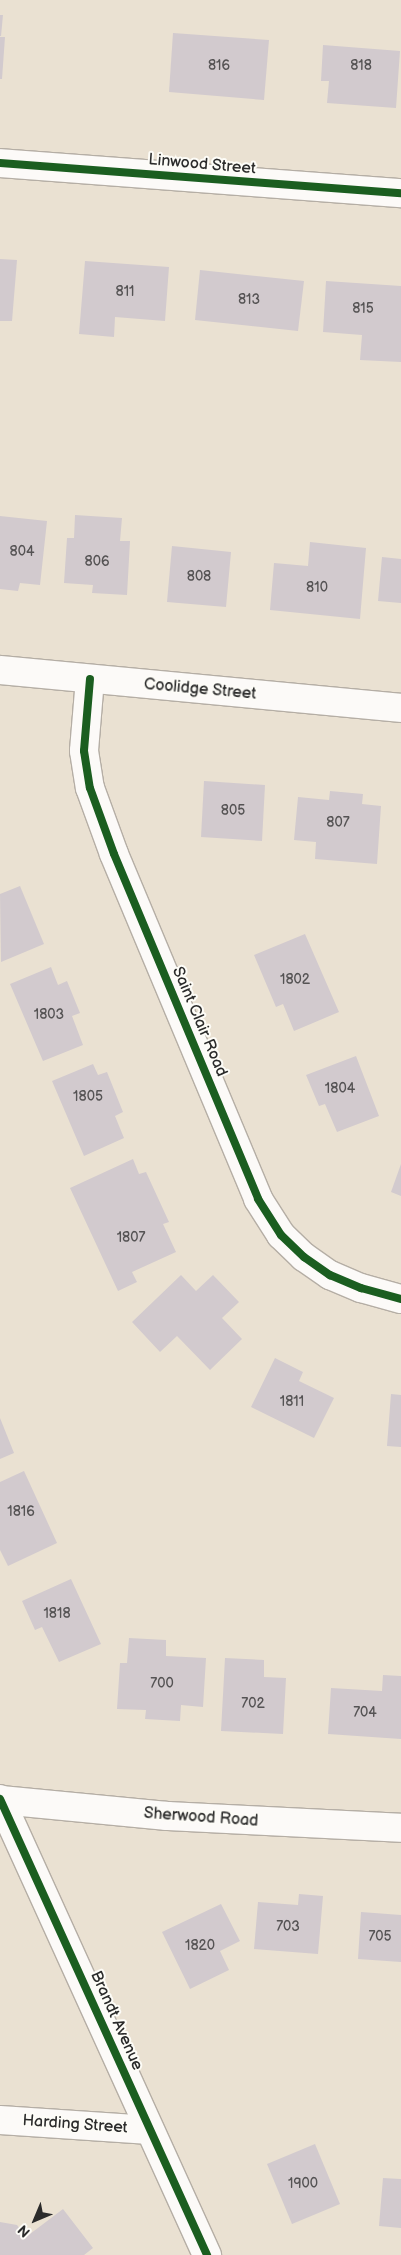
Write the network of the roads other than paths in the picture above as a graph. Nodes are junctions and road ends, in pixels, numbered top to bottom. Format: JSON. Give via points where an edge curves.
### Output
{"nodes":[{"id":1,"x":0,"y":163,"type":"edge"},
{"id":2,"x":401,"y":193,"type":"edge"},
{"id":3,"x":0,"y":670,"type":"edge"},
{"id":4,"x":90,"y":679,"type":"junction"},
{"id":5,"x":401,"y":708,"type":"edge"},
{"id":6,"x":401,"y":1299,"type":"edge"},
{"id":7,"x":0,"y":1799,"type":"edge"},
{"id":8,"x":401,"y":1828,"type":"edge"},
{"id":9,"x":0,"y":2120,"type":"edge"},
{"id":10,"x":150,"y":2130,"type":"junction"},
{"id":11,"x":207,"y":2255,"type":"edge"}],
"edges":[{"from":1,"to":2,"type":"street","name":"Linwood Street"},
{"from":3,"to":4,"type":"street","name":"Coolidge Street"},
{"from":4,"to":5,"type":"street","name":"Coolidge Street"},
{"from":4,"to":6,"type":"street","name":"Saint Clair Road","via":[[84,751],[90,788],[114,854],[258,1199],[281,1235],[304,1257],[330,1274],[361,1288]]},
{"from":7,"to":8,"type":"street","name":"Sherwood Road","via":[[167,1816]]},
{"from":7,"to":10,"type":"street","name":"Brandt Avenue"},
{"from":9,"to":10,"type":"street","name":"Harding Street"},
{"from":10,"to":11,"type":"street","name":"Brandt Avenue"}]}
